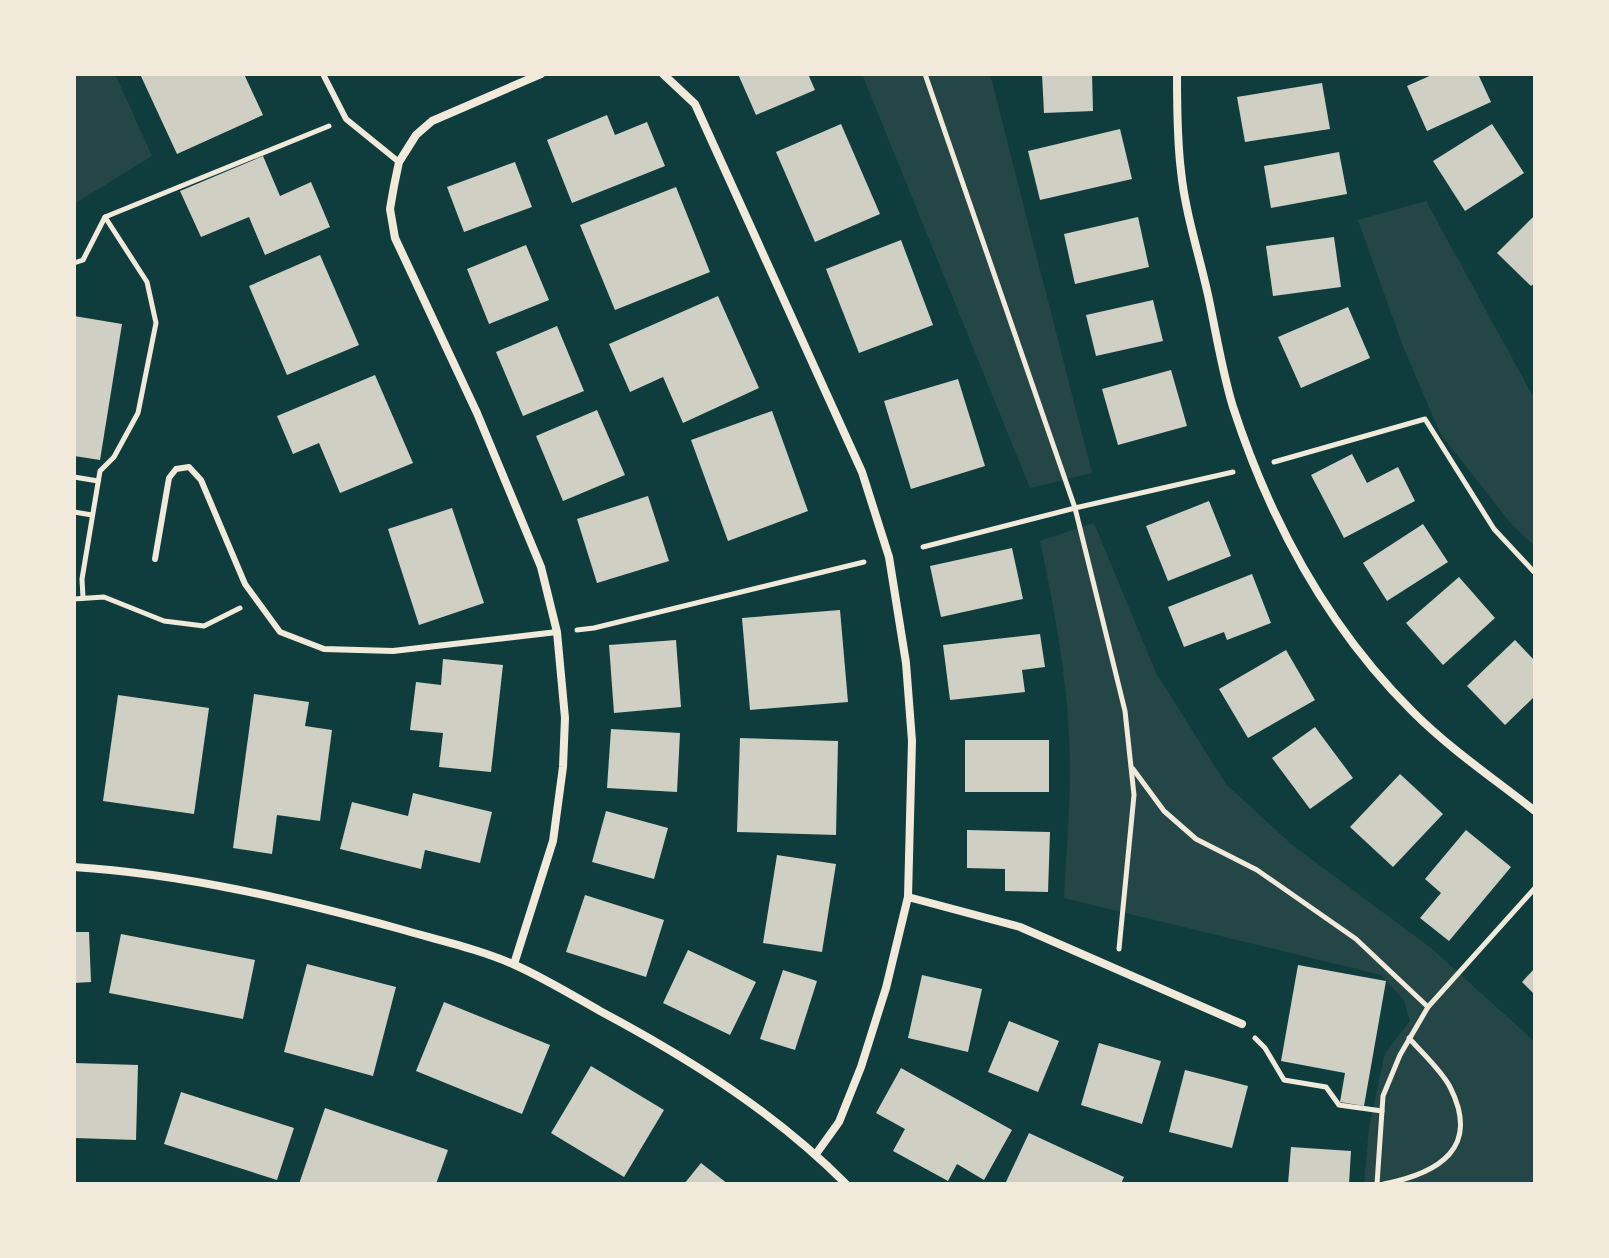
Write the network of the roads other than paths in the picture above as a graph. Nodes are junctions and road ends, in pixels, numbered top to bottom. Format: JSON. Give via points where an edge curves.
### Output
{"nodes":[{"id":1,"x":323,"y":74,"type":"edge"},
{"id":2,"x":541,"y":74,"type":"edge"},
{"id":3,"x":663,"y":74,"type":"edge"},
{"id":4,"x":1177,"y":74,"type":"edge"},
{"id":5,"x":399,"y":162,"type":"junction"},
{"id":6,"x":155,"y":559,"type":"dead end"},
{"id":7,"x":557,"y":632,"type":"junction"},
{"id":8,"x":1535,"y":811,"type":"edge"},
{"id":9,"x":74,"y":867,"type":"edge"},
{"id":10,"x":908,"y":897,"type":"junction"},
{"id":11,"x":514,"y":964,"type":"junction"},
{"id":12,"x":1242,"y":1024,"type":"road end"},
{"id":13,"x":816,"y":1154,"type":"junction"},
{"id":14,"x":846,"y":1184,"type":"edge"}],
"edges":[{"from":1,"to":5,"type":"lane","via":[[346,119]]},
{"from":2,"to":5,"type":"street","via":[[432,121]]},
{"from":3,"to":10,"type":"street","via":[[695,104],[862,472],[880,524],[906,663],[912,741]]},
{"from":4,"to":8,"type":"street","via":[[1181,173],[1232,405],[1276,515],[1325,604],[1371,665],[1457,753]]},
{"from":5,"to":7,"type":"street","via":[[390,209],[395,238],[541,567]]},
{"from":6,"to":7,"type":"lane","via":[[169,478],[176,469],[189,467],[201,480],[245,584],[280,632],[324,649],[393,651]]},
{"from":7,"to":11,"type":"street","via":[[565,718],[563,767],[553,841]]},
{"from":9,"to":11,"type":"street","via":[[133,871],[295,903]]},
{"from":10,"to":12,"type":"street","via":[[1020,927]]},
{"from":10,"to":13,"type":"street","via":[[861,1067],[839,1122]]},
{"from":11,"to":13,"type":"street","via":[[681,1056],[750,1101]]},
{"from":13,"to":14,"type":"street"}]}
